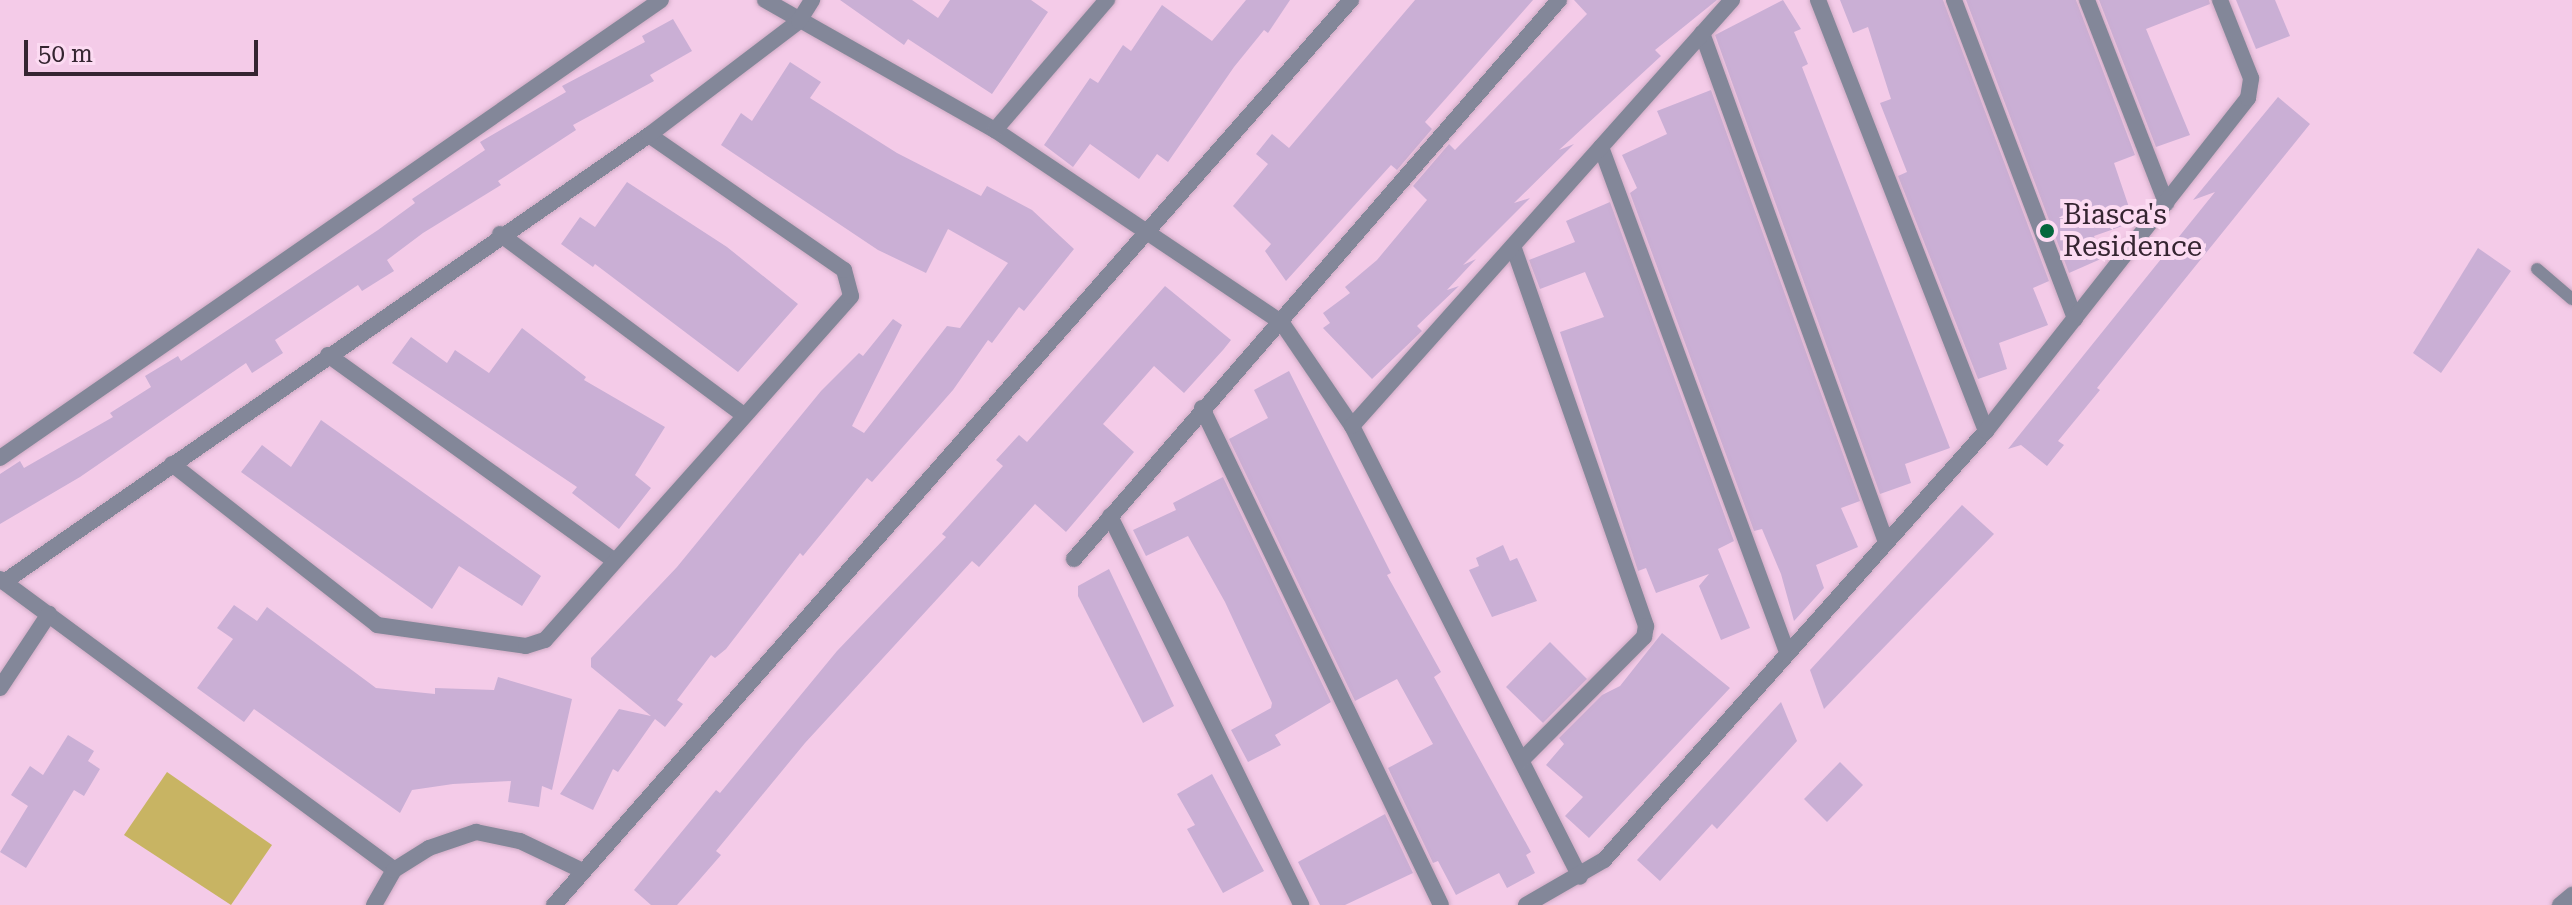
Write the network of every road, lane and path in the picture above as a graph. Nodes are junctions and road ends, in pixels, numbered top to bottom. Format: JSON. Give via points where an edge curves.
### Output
{"nodes":[{"id":1,"x":661,"y":0,"type":"edge"},
{"id":2,"x":765,"y":0,"type":"edge"},
{"id":3,"x":812,"y":0,"type":"edge"},
{"id":4,"x":1107,"y":0,"type":"edge"},
{"id":5,"x":1351,"y":0,"type":"edge"},
{"id":6,"x":1559,"y":0,"type":"edge"},
{"id":7,"x":1732,"y":0,"type":"edge"},
{"id":8,"x":1818,"y":0,"type":"edge"},
{"id":9,"x":1954,"y":0,"type":"edge"},
{"id":10,"x":2087,"y":0,"type":"edge"},
{"id":11,"x":2220,"y":0,"type":"edge"},
{"id":12,"x":799,"y":21,"type":"junction"},
{"id":13,"x":1702,"y":33,"type":"junction"},
{"id":14,"x":995,"y":130,"type":"junction"},
{"id":15,"x":649,"y":135,"type":"junction"},
{"id":16,"x":1601,"y":147,"type":"junction"},
{"id":17,"x":2166,"y":203,"type":"junction"},
{"id":18,"x":1142,"y":233,"type":"junction"},
{"id":19,"x":500,"y":234,"type":"junction"},
{"id":20,"x":1513,"y":246,"type":"junction"},
{"id":21,"x":2537,"y":269,"type":"dead end"},
{"id":22,"x":2572,"y":299,"type":"edge"},
{"id":23,"x":2075,"y":319,"type":"junction"},
{"id":24,"x":1282,"y":323,"type":"junction"},
{"id":25,"x":328,"y":355,"type":"junction"},
{"id":26,"x":1202,"y":408,"type":"junction"},
{"id":27,"x":742,"y":414,"type":"junction"},
{"id":28,"x":1352,"y":426,"type":"junction"},
{"id":29,"x":1986,"y":431,"type":"junction"},
{"id":30,"x":0,"y":458,"type":"edge"},
{"id":31,"x":172,"y":464,"type":"junction"},
{"id":32,"x":1110,"y":516,"type":"junction"},
{"id":33,"x":1886,"y":542,"type":"junction"},
{"id":34,"x":1074,"y":559,"type":"dead end"},
{"id":35,"x":613,"y":560,"type":"junction"},
{"id":36,"x":2,"y":580,"type":"edge"},
{"id":37,"x":49,"y":614,"type":"junction"},
{"id":38,"x":1787,"y":652,"type":"junction"},
{"id":39,"x":0,"y":688,"type":"edge"},
{"id":40,"x":1522,"y":760,"type":"junction"},
{"id":41,"x":394,"y":870,"type":"junction"},
{"id":42,"x":583,"y":871,"type":"junction"},
{"id":43,"x":1580,"y":877,"type":"junction"},
{"id":44,"x":2572,"y":895,"type":"edge"},
{"id":45,"x":374,"y":905,"type":"edge"},
{"id":46,"x":554,"y":905,"type":"edge"},
{"id":47,"x":1301,"y":905,"type":"edge"},
{"id":48,"x":1441,"y":905,"type":"edge"},
{"id":49,"x":1526,"y":905,"type":"edge"},
{"id":50,"x":2560,"y":905,"type":"edge"}],
"edges":[{"from":1,"to":30,"type":"street"},
{"from":2,"to":12,"type":"street"},
{"from":3,"to":12,"type":"street"},
{"from":4,"to":14,"type":"street"},
{"from":5,"to":18,"type":"street"},
{"from":6,"to":24,"type":"street"},
{"from":7,"to":13,"type":"street"},
{"from":8,"to":29,"type":"street"},
{"from":9,"to":23,"type":"street"},
{"from":10,"to":17,"type":"street"},
{"from":11,"to":17,"type":"street","via":[[2251,78],[2251,91]]},
{"from":12,"to":14,"type":"street"},
{"from":12,"to":15,"type":"street"},
{"from":13,"to":16,"type":"street"},
{"from":13,"to":33,"type":"street"},
{"from":14,"to":18,"type":"street"},
{"from":15,"to":19,"type":"street"},
{"from":15,"to":27,"type":"street","via":[[848,276],[851,296]]},
{"from":16,"to":20,"type":"street"},
{"from":16,"to":38,"type":"street"},
{"from":17,"to":23,"type":"street"},
{"from":18,"to":24,"type":"street"},
{"from":18,"to":42,"type":"street"},
{"from":19,"to":25,"type":"street"},
{"from":19,"to":27,"type":"street"},
{"from":20,"to":28,"type":"street"},
{"from":20,"to":40,"type":"street","via":[[1646,631]]},
{"from":21,"to":22,"type":"lane"},
{"from":23,"to":29,"type":"street"},
{"from":24,"to":26,"type":"street"},
{"from":24,"to":28,"type":"street"},
{"from":25,"to":31,"type":"street"},
{"from":25,"to":35,"type":"street"},
{"from":26,"to":32,"type":"street"},
{"from":26,"to":48,"type":"street"},
{"from":27,"to":35,"type":"street"},
{"from":28,"to":40,"type":"street"},
{"from":29,"to":33,"type":"street"},
{"from":31,"to":35,"type":"street","via":[[367,618],[389,628],[538,644]]},
{"from":31,"to":36,"type":"street"},
{"from":32,"to":34,"type":"street"},
{"from":32,"to":47,"type":"street"},
{"from":33,"to":38,"type":"street"},
{"from":36,"to":37,"type":"street"},
{"from":37,"to":39,"type":"street"},
{"from":37,"to":41,"type":"street"},
{"from":38,"to":43,"type":"street","via":[[1604,860]]},
{"from":40,"to":43,"type":"street"},
{"from":41,"to":42,"type":"street","via":[[429,848],[476,832],[520,841]]},
{"from":41,"to":45,"type":"street"},
{"from":42,"to":46,"type":"street"},
{"from":43,"to":49,"type":"street"},
{"from":44,"to":50,"type":"street"}]}
